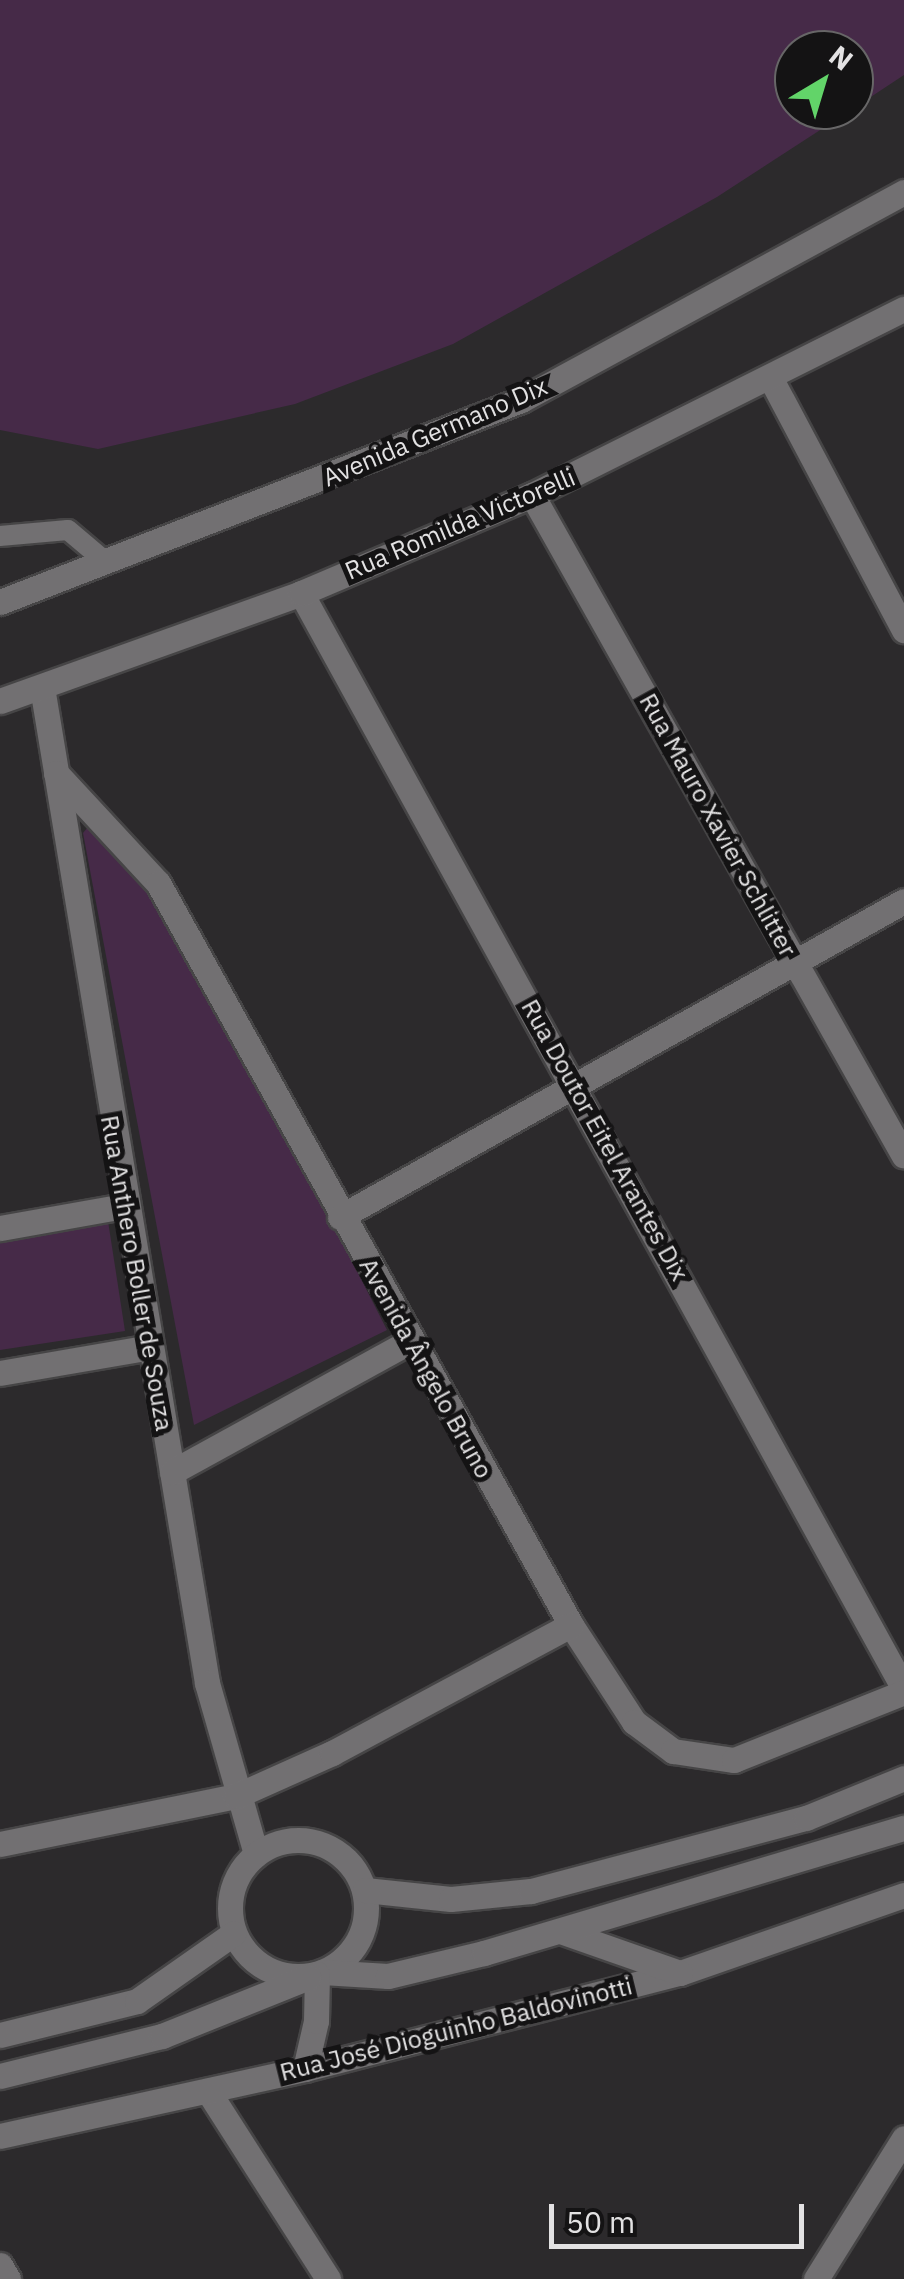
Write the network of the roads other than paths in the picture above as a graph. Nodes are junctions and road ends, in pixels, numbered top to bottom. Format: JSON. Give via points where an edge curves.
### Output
{"nodes":[{"id":1,"x":904,"y":192,"type":"edge"},
{"id":2,"x":904,"y":310,"type":"edge"},
{"id":3,"x":772,"y":381,"type":"junction"},
{"id":4,"x":532,"y":495,"type":"junction"},
{"id":5,"x":0,"y":536,"type":"edge"},
{"id":6,"x":107,"y":563,"type":"junction"},
{"id":7,"x":300,"y":593,"type":"junction"},
{"id":8,"x":0,"y":602,"type":"edge"},
{"id":9,"x":904,"y":630,"type":"edge"},
{"id":10,"x":42,"y":687,"type":"junction"},
{"id":11,"x":0,"y":701,"type":"edge"},
{"id":12,"x":56,"y":774,"type":"junction"},
{"id":13,"x":904,"y":901,"type":"edge"},
{"id":14,"x":794,"y":960,"type":"junction"},
{"id":15,"x":573,"y":1081,"type":"junction"},
{"id":16,"x":904,"y":1156,"type":"edge"},
{"id":17,"x":124,"y":1206,"type":"junction"},
{"id":18,"x":340,"y":1216,"type":"junction"},
{"id":19,"x":0,"y":1228,"type":"edge"},
{"id":20,"x":410,"y":1341,"type":"junction"},
{"id":21,"x":151,"y":1347,"type":"junction"},
{"id":22,"x":0,"y":1373,"type":"edge"},
{"id":23,"x":172,"y":1472,"type":"junction"},
{"id":24,"x":571,"y":1625,"type":"junction"},
{"id":25,"x":904,"y":1691,"type":"edge"},
{"id":26,"x":904,"y":1778,"type":"edge"},
{"id":27,"x":236,"y":1796,"type":"junction"},
{"id":28,"x":904,"y":1828,"type":"edge"},
{"id":29,"x":0,"y":1844,"type":"edge"},
{"id":30,"x":256,"y":1854,"type":"junction"},
{"id":31,"x":365,"y":1890,"type":"junction"},
{"id":32,"x":904,"y":1895,"type":"edge"},
{"id":33,"x":563,"y":1932,"type":"junction"},
{"id":34,"x":234,"y":1933,"type":"junction"},
{"id":35,"x":680,"y":1972,"type":"junction"},
{"id":36,"x":316,"y":1974,"type":"junction"},
{"id":37,"x":0,"y":2036,"type":"edge"},
{"id":38,"x":305,"y":2068,"type":"junction"},
{"id":39,"x":0,"y":2076,"type":"edge"},
{"id":40,"x":208,"y":2092,"type":"junction"},
{"id":41,"x":0,"y":2136,"type":"edge"},
{"id":42,"x":904,"y":2138,"type":"edge"},
{"id":43,"x":0,"y":2265,"type":"edge"},
{"id":44,"x":8,"y":2279,"type":"edge"},
{"id":45,"x":328,"y":2279,"type":"edge"},
{"id":46,"x":816,"y":2279,"type":"edge"}],
"edges":[{"from":1,"to":6,"type":"street","name":"Avenida Germano Dix","via":[[521,400]]},
{"from":2,"to":3,"type":"street","name":"Rua Romilda Victorelli"},
{"from":3,"to":4,"type":"street","name":"Rua Romilda Victorelli"},
{"from":3,"to":9,"type":"street"},
{"from":4,"to":7,"type":"street","name":"Rua Romilda Victorelli"},
{"from":4,"to":14,"type":"street","name":"Rua Mauro Xavier Schlitter"},
{"from":5,"to":6,"type":"lane","via":[[68,530]]},
{"from":6,"to":8,"type":"street","name":"Avenida Germano Dix"},
{"from":7,"to":10,"type":"street","name":"Rua Romilda Victorelli"},
{"from":7,"to":15,"type":"street","name":"Rua Doutor Eitel Arantes Dix"},
{"from":10,"to":11,"type":"street","name":"Rua Romilda Victorelli"},
{"from":10,"to":12,"type":"street","name":"Rua Anthero Boller de Souza"},
{"from":12,"to":17,"type":"street","name":"Rua Anthero Boller de Souza"},
{"from":12,"to":18,"type":"street","name":"Avenida Ângelo Bruno","via":[[158,883]]},
{"from":13,"to":14,"type":"street"},
{"from":14,"to":15,"type":"street"},
{"from":14,"to":16,"type":"street","name":"Rua Mauro Xavier Schlitter"},
{"from":15,"to":18,"type":"street"},
{"from":15,"to":25,"type":"street","name":"Rua Doutor Eitel Arantes Dix"},
{"from":17,"to":19,"type":"street"},
{"from":17,"to":21,"type":"street","name":"Rua Anthero Boller de Souza"},
{"from":18,"to":20,"type":"street","name":"Avenida Ângelo Bruno"},
{"from":20,"to":23,"type":"street"},
{"from":20,"to":24,"type":"street","name":"Avenida Ângelo Bruno"},
{"from":21,"to":22,"type":"street"},
{"from":21,"to":23,"type":"street","name":"Rua Anthero Boller de Souza"},
{"from":23,"to":27,"type":"street","name":"Rua Anthero Boller de Souza","via":[[207,1683]]},
{"from":24,"to":25,"type":"street","name":"Avenida Ângelo Bruno","via":[[634,1722],[673,1751],[704,1758],[734,1760]]},
{"from":24,"to":27,"type":"street","via":[[332,1754]]},
{"from":26,"to":31,"type":"street","via":[[806,1818],[531,1891],[451,1899]]},
{"from":27,"to":29,"type":"street"},
{"from":27,"to":30,"type":"street","name":"Rua Anthero Boller de Souza"},
{"from":28,"to":33,"type":"street"},
{"from":30,"to":31,"type":"street","via":[[296,1840],[319,1843],[339,1853]]},
{"from":30,"to":34,"type":"street","via":[[232,1889]]},
{"from":31,"to":36,"type":"street","via":[[362,1935],[350,1954]]},
{"from":32,"to":35,"type":"street","name":"Rua José Dioguinho Baldovinotti"},
{"from":33,"to":35,"type":"street"},
{"from":33,"to":36,"type":"street","via":[[388,1976]]},
{"from":34,"to":36,"type":"street","via":[[264,1968]]},
{"from":34,"to":37,"type":"street","via":[[137,2001]]},
{"from":35,"to":38,"type":"street","name":"Rua José Dioguinho Baldovinotti"},
{"from":36,"to":38,"type":"street","via":[[316,2021]]},
{"from":36,"to":39,"type":"street","via":[[162,2036]]},
{"from":38,"to":40,"type":"street","name":"Rua José Dioguinho Baldovinotti"},
{"from":40,"to":41,"type":"street","name":"Rua José Dioguinho Baldovinotti"},
{"from":40,"to":45,"type":"street"},
{"from":42,"to":46,"type":"street"},
{"from":43,"to":44,"type":"street"}]}
